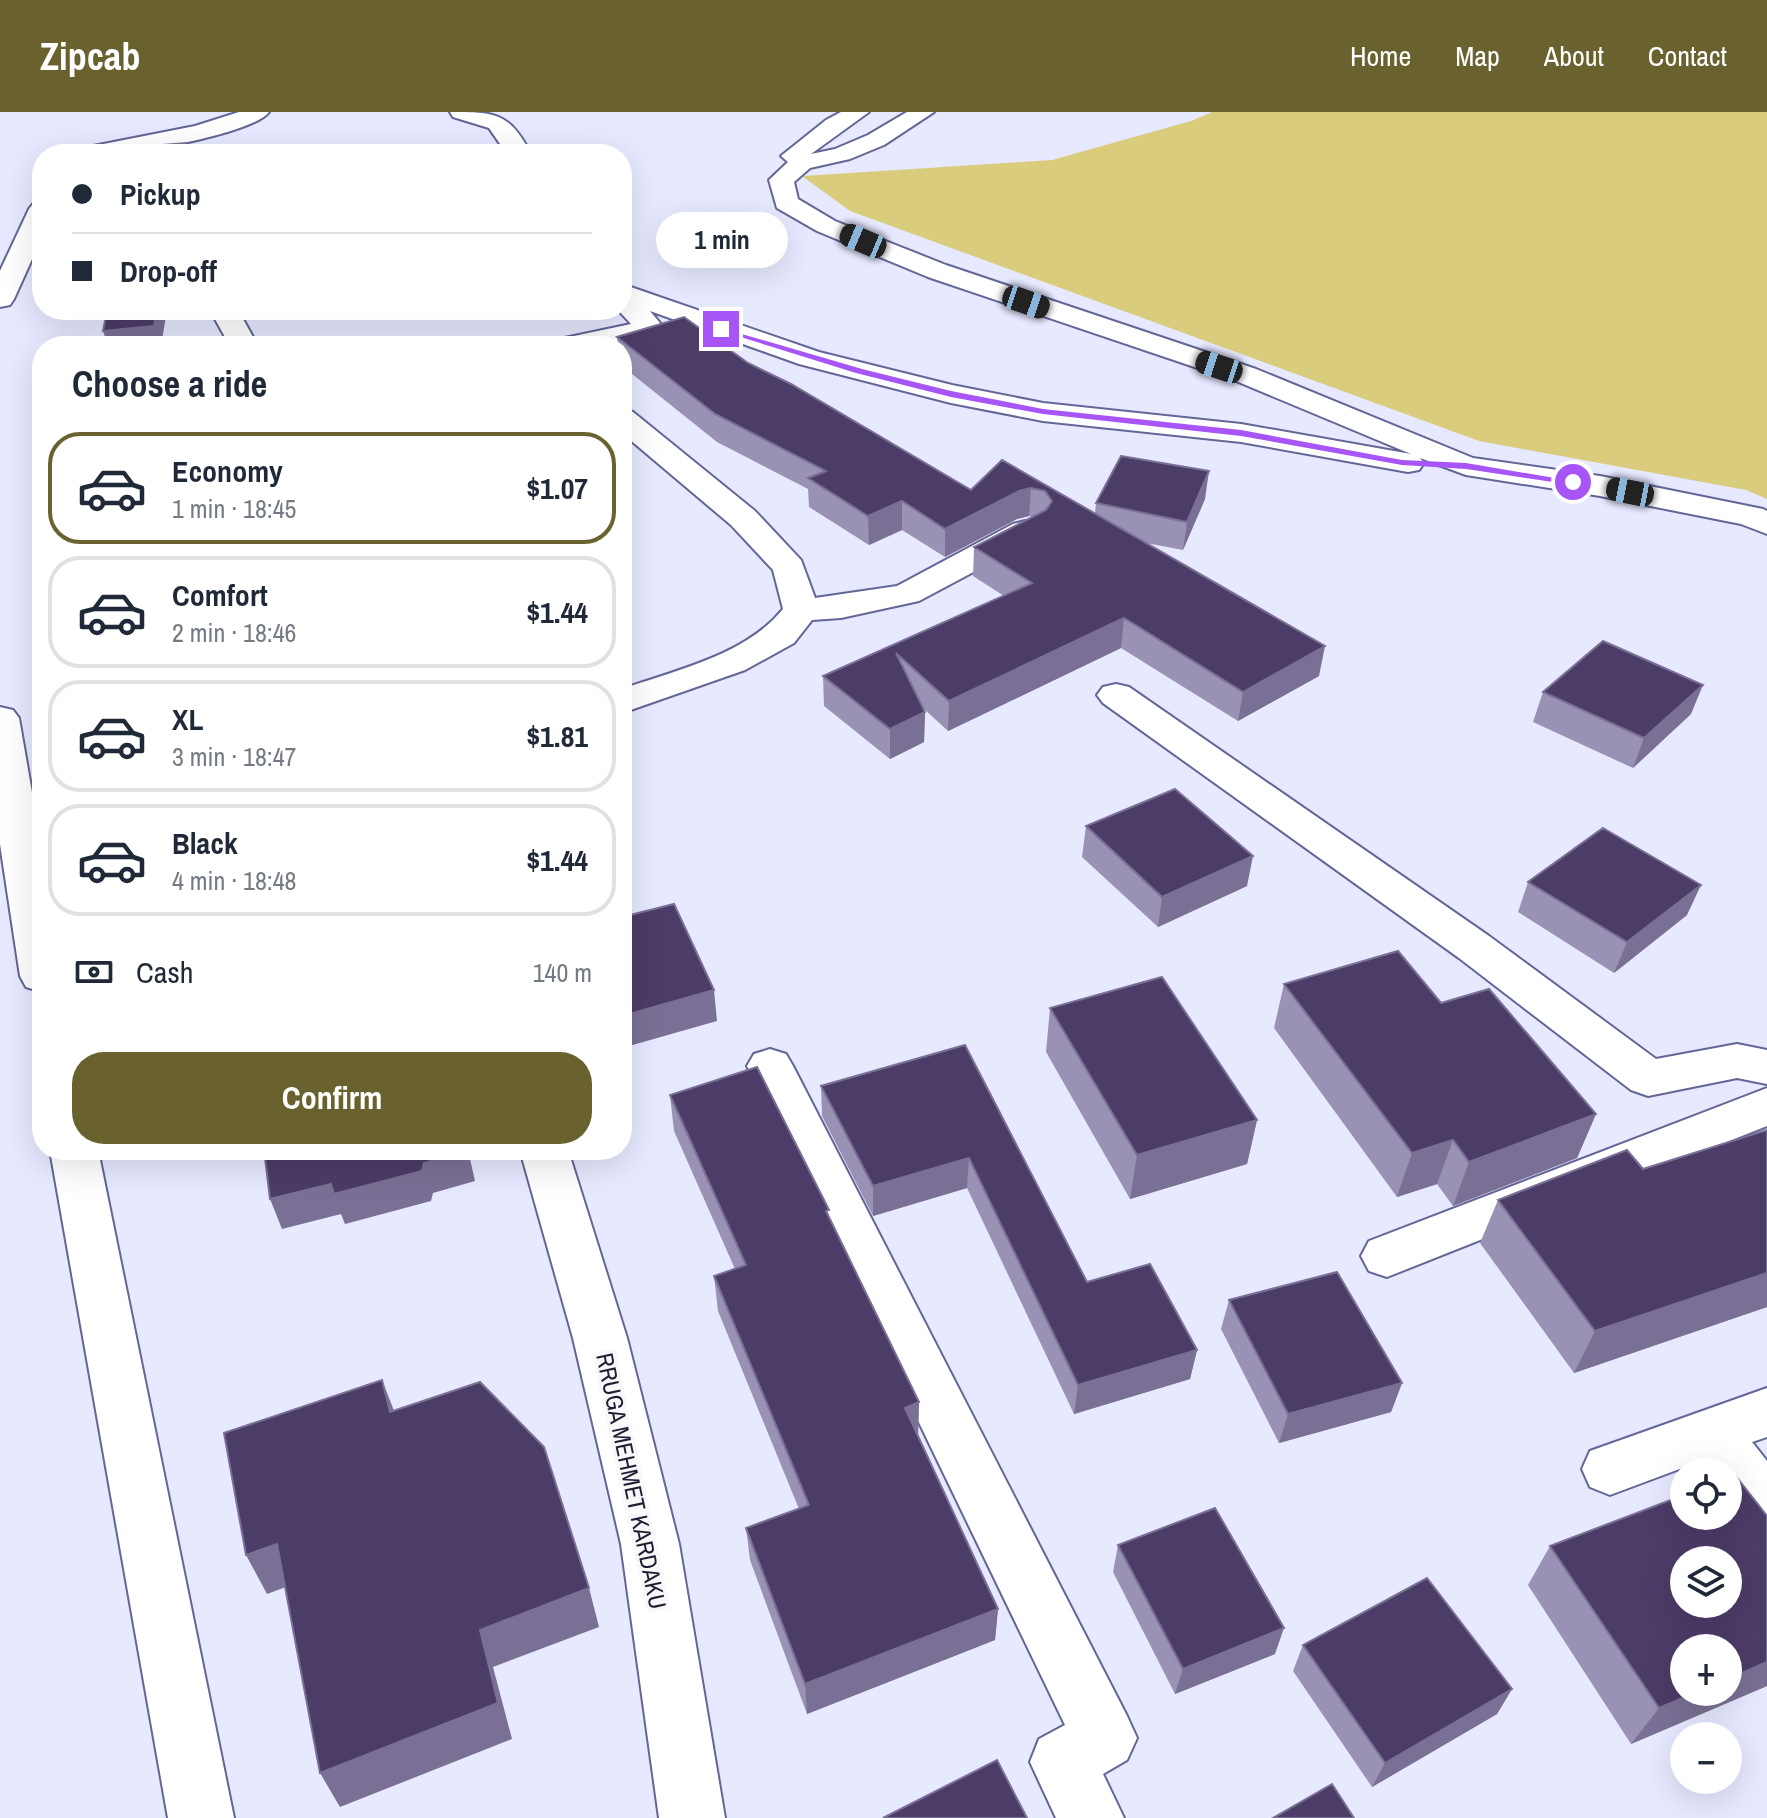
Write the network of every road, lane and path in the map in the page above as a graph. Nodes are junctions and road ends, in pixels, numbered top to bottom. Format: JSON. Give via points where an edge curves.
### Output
{"nodes":[{"id":1,"x":258,"y":112,"type":"edge"},
{"id":2,"x":461,"y":112,"type":"edge"},
{"id":3,"x":858,"y":112,"type":"edge"},
{"id":4,"x":923,"y":112,"type":"edge"},
{"id":5,"x":138,"y":144,"type":"edge"},
{"id":6,"x":514,"y":144,"type":"edge"},
{"id":7,"x":781,"y":180,"type":"junction"},
{"id":8,"x":32,"y":230,"type":"edge"},
{"id":9,"x":632,"y":297,"type":"edge"},
{"id":10,"x":0,"y":299,"type":"edge"},
{"id":11,"x":632,"y":306,"type":"edge"},
{"id":12,"x":616,"y":336,"type":"edge"},
{"id":13,"x":632,"y":426,"type":"edge"},
{"id":14,"x":1466,"y":466,"type":"junction"},
{"id":15,"x":1767,"y":524,"type":"edge"},
{"id":16,"x":1030,"y":529,"type":"edge"},
{"id":17,"x":801,"y":610,"type":"junction"},
{"id":18,"x":1116,"y":695,"type":"dead end"},
{"id":19,"x":632,"y":698,"type":"edge"},
{"id":20,"x":0,"y":718,"type":"edge"},
{"id":21,"x":32,"y":915,"type":"edge"},
{"id":22,"x":770,"y":1066,"type":"dead end"},
{"id":23,"x":1767,"y":1067,"type":"edge"},
{"id":24,"x":1767,"y":1106,"type":"edge"},
{"id":25,"x":76,"y":1160,"type":"edge"},
{"id":26,"x":547,"y":1160,"type":"edge"},
{"id":27,"x":1387,"y":1256,"type":"dead end"},
{"id":28,"x":1767,"y":1412,"type":"edge"},
{"id":29,"x":1712,"y":1432,"type":"junction"},
{"id":30,"x":1610,"y":1469,"type":"dead end"},
{"id":31,"x":1767,"y":1507,"type":"edge"},
{"id":32,"x":201,"y":1818,"type":"edge"},
{"id":33,"x":692,"y":1818,"type":"edge"},
{"id":34,"x":1091,"y":1818,"type":"edge"}],
"edges":[{"from":1,"to":5,"type":"street","via":[[237,123]]},
{"from":2,"to":6,"type":"street","via":[[507,129]]},
{"from":3,"to":7,"type":"street","via":[[794,154]]},
{"from":4,"to":7,"type":"street","via":[[876,140],[802,163]]},
{"from":7,"to":14,"type":"street","via":[[786,203],[863,241],[1246,375]]},
{"from":8,"to":10,"type":"street"},
{"from":9,"to":14,"type":"street","via":[[809,358],[951,394],[1043,412],[1256,435],[1402,463]]},
{"from":11,"to":12,"type":"street","via":[[651,329]]},
{"from":13,"to":17,"type":"street","via":[[743,518],[789,567]]},
{"from":14,"to":15,"type":"street","via":[[1600,486],[1751,516]]},
{"from":16,"to":17,"type":"street","via":[[907,594]]},
{"from":17,"to":19,"type":"street","via":[[781,635],[732,662]]},
{"from":18,"to":23,"type":"street","via":[[1474,947],[1648,1078],[1737,1061]]},
{"from":20,"to":21,"type":"street"},
{"from":22,"to":34,"type":"street","via":[[1105,1738],[1062,1762]]},
{"from":24,"to":27,"type":"street"},
{"from":25,"to":32,"type":"street"},
{"from":26,"to":33,"type":"street","name":"RRUGA MEHMET KARDAKU","via":[[600,1338],[650,1544]]},
{"from":28,"to":29,"type":"street"},
{"from":29,"to":30,"type":"street"},
{"from":29,"to":31,"type":"street"}]}
